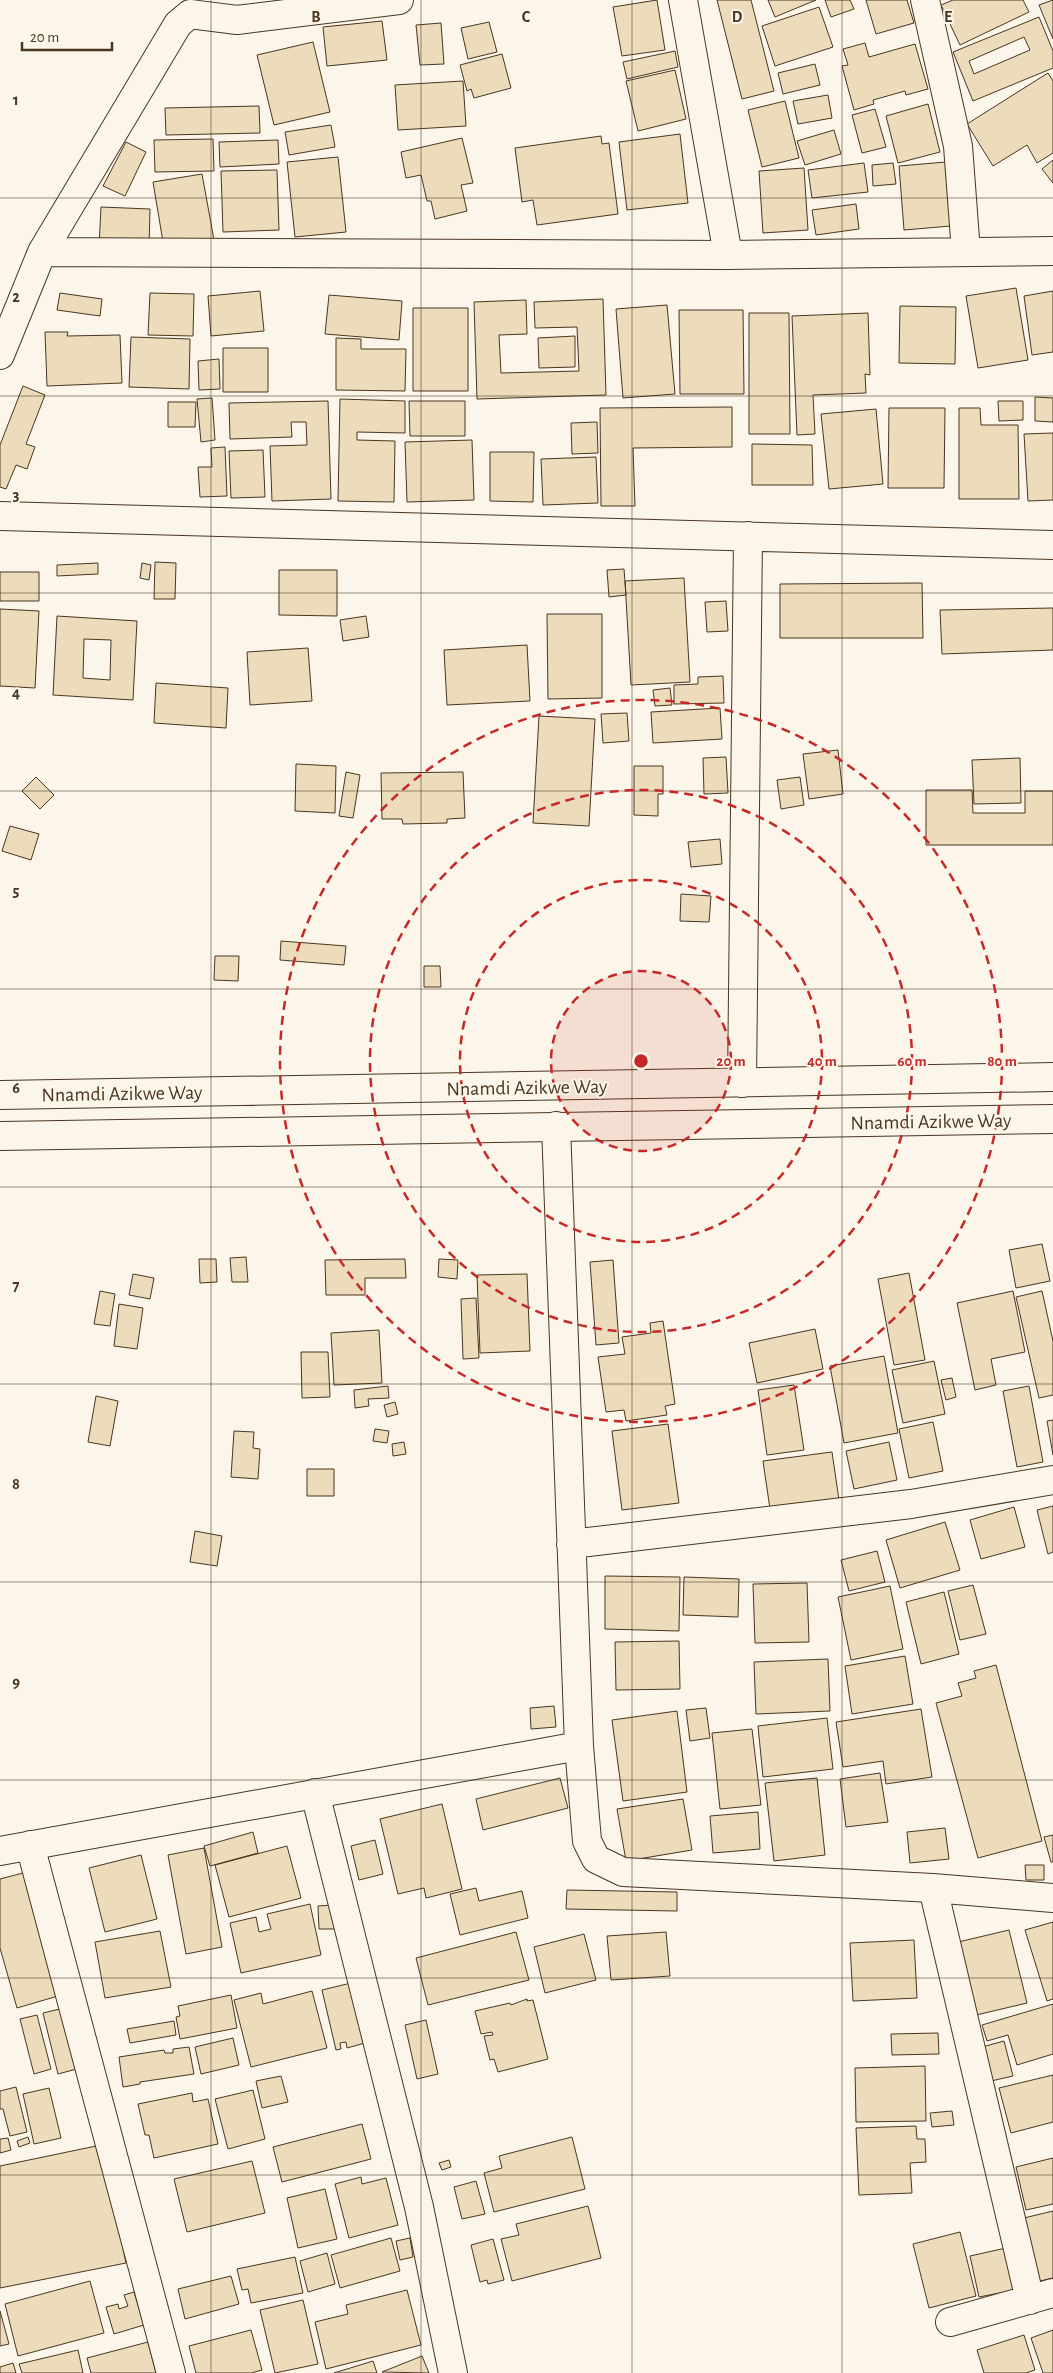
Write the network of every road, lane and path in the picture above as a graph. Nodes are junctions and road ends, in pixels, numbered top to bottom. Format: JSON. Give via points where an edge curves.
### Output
{"nodes":[{"id":1,"x":399,"y":0,"type":"edge"},
{"id":2,"x":683,"y":0,"type":"edge"},
{"id":3,"x":925,"y":0,"type":"edge"},
{"id":4,"x":1053,"y":251,"type":"edge"},
{"id":5,"x":42,"y":252,"type":"junction"},
{"id":6,"x":966,"y":252,"type":"junction"},
{"id":7,"x":728,"y":256,"type":"junction"},
{"id":8,"x":0,"y":355,"type":"edge"},
{"id":9,"x":0,"y":516,"type":"edge"},
{"id":10,"x":748,"y":536,"type":"junction"},
{"id":11,"x":1053,"y":545,"type":"edge"},
{"id":12,"x":1053,"y":1077,"type":"edge"},
{"id":13,"x":742,"y":1083,"type":"junction"},
{"id":14,"x":0,"y":1095,"type":"edge"},
{"id":15,"x":1053,"y":1119,"type":"edge"},
{"id":16,"x":556,"y":1126,"type":"junction"},
{"id":17,"x":0,"y":1136,"type":"edge"},
{"id":18,"x":1053,"y":1480,"type":"edge"},
{"id":19,"x":572,"y":1544,"type":"junction"},
{"id":20,"x":579,"y":1746,"type":"junction"},
{"id":21,"x":315,"y":1793,"type":"junction"},
{"id":22,"x":30,"y":1845,"type":"junction"},
{"id":23,"x":0,"y":1851,"type":"edge"},
{"id":24,"x":933,"y":1888,"type":"junction"},
{"id":25,"x":1053,"y":1898,"type":"edge"},
{"id":26,"x":1041,"y":2296,"type":"edge"},
{"id":27,"x":950,"y":2322,"type":"dead end"},
{"id":28,"x":171,"y":2373,"type":"edge"},
{"id":29,"x":453,"y":2373,"type":"edge"}],
"edges":[{"from":1,"to":5,"type":"main road","via":[[237,20],[190,14],[178,24]]},
{"from":2,"to":7,"type":"main road"},
{"from":3,"to":6,"type":"main road","via":[[958,146]]},
{"from":4,"to":6,"type":"main road"},
{"from":5,"to":7,"type":"main road"},
{"from":5,"to":8,"type":"main road"},
{"from":6,"to":7,"type":"main road"},
{"from":9,"to":10,"type":"main road"},
{"from":10,"to":11,"type":"main road"},
{"from":10,"to":13,"type":"main road"},
{"from":12,"to":13,"type":"main road","name":"Nnamdi Azikwe Way"},
{"from":13,"to":14,"type":"main road","name":"Nnamdi Azikwe Way"},
{"from":15,"to":16,"type":"main road","name":"Nnamdi Azikwe Way"},
{"from":16,"to":17,"type":"main road","name":"Nnamdi Azikwe Way"},
{"from":16,"to":19,"type":"main road"},
{"from":18,"to":19,"type":"main road","via":[[911,1504]]},
{"from":19,"to":20,"type":"main road"},
{"from":20,"to":21,"type":"main road"},
{"from":20,"to":24,"type":"main road","via":[[587,1841],[596,1859],[623,1872]]},
{"from":21,"to":22,"type":"main road"},
{"from":21,"to":29,"type":"main road","via":[[419,2208]]},
{"from":22,"to":23,"type":"main road"},
{"from":22,"to":28,"type":"main road"},
{"from":24,"to":25,"type":"main road"},
{"from":24,"to":26,"type":"main road"},
{"from":26,"to":27,"type":"main road"}]}
